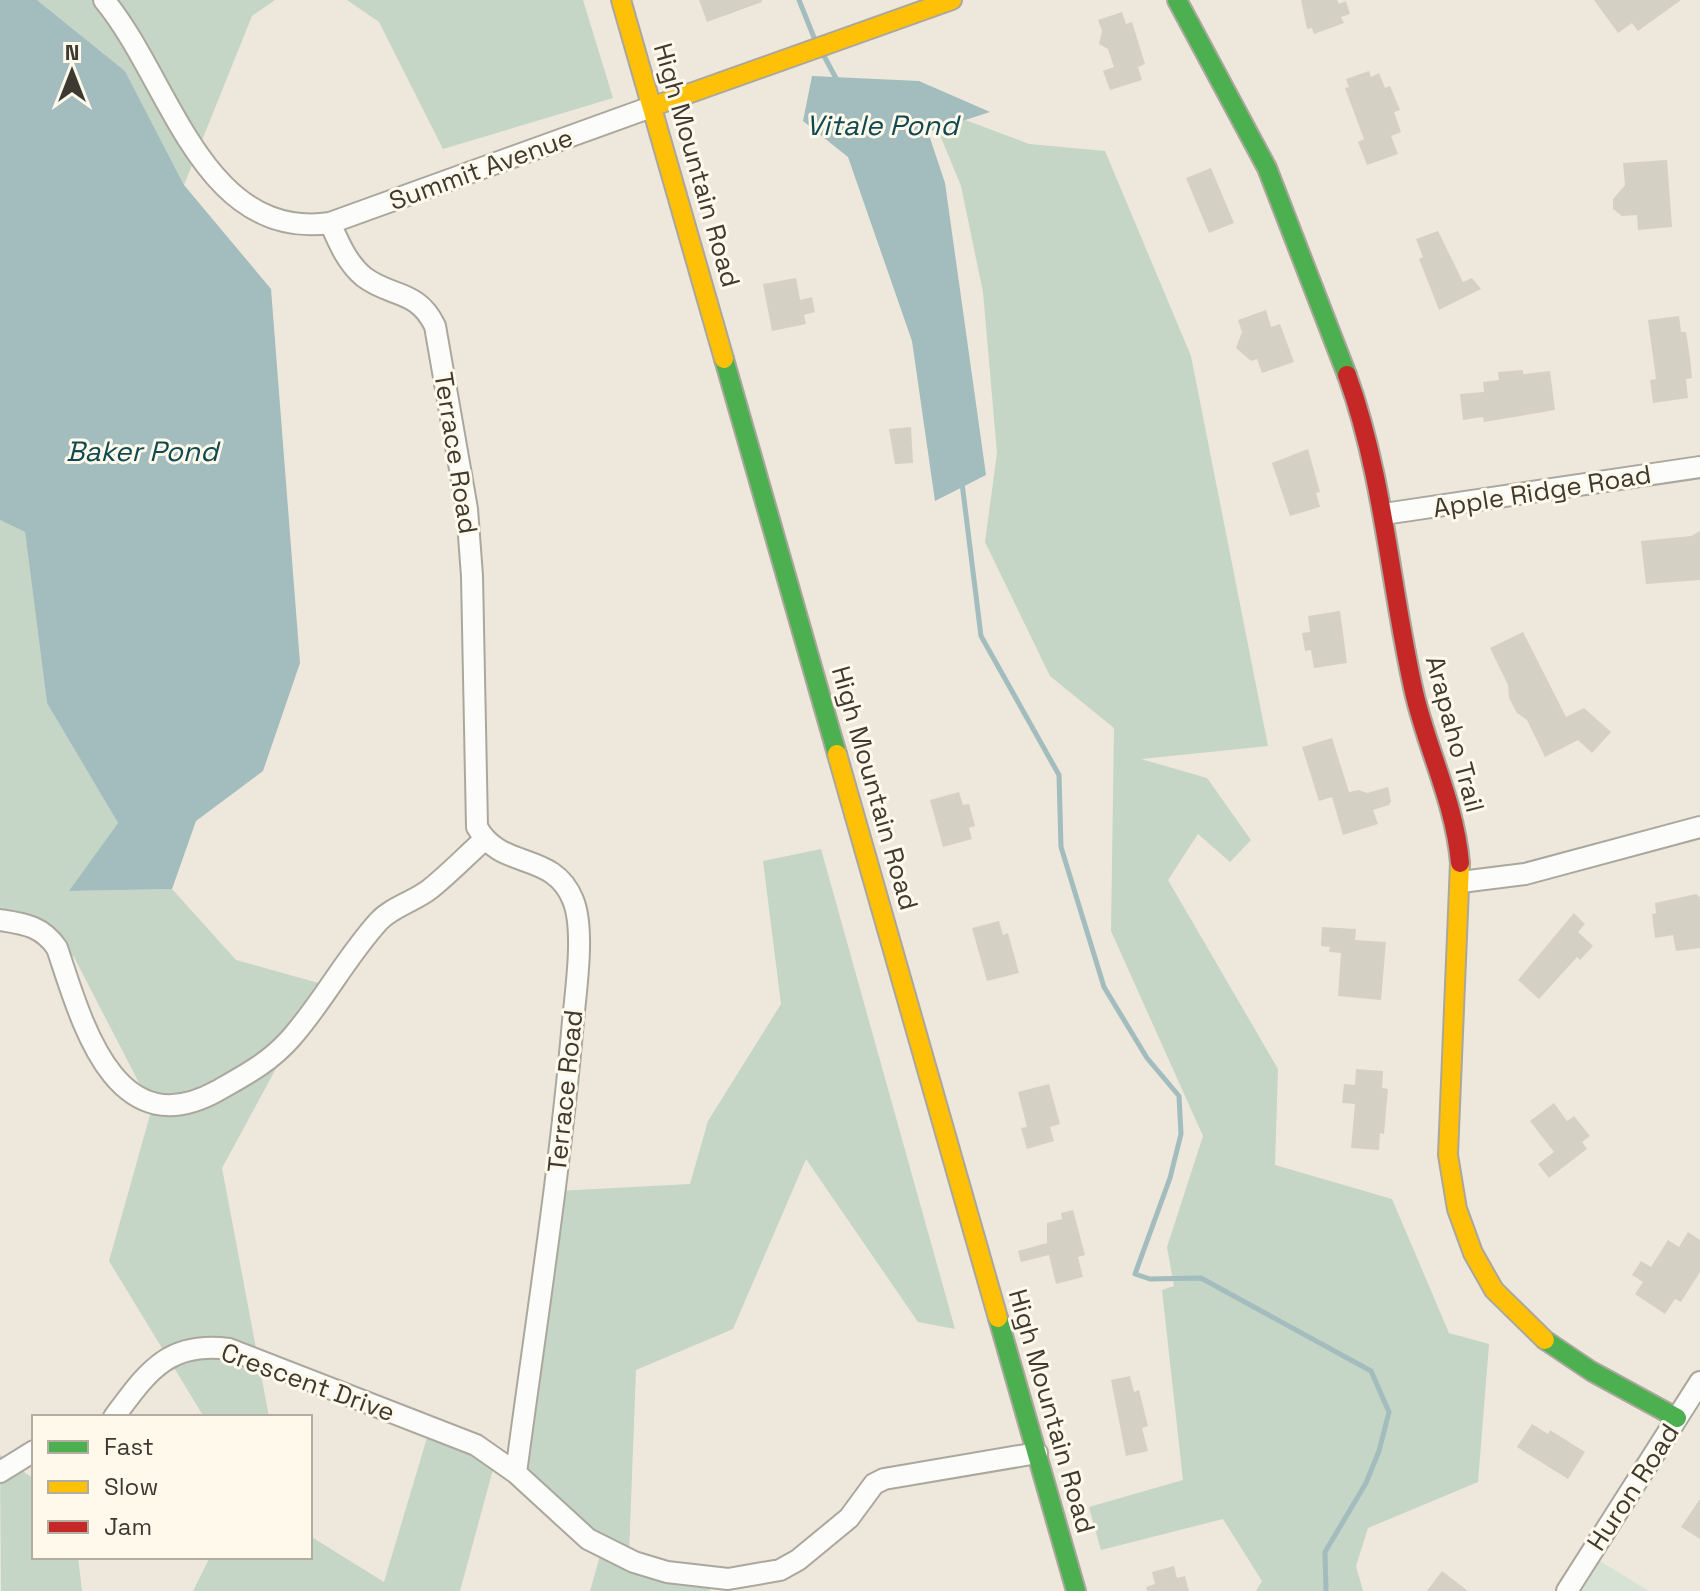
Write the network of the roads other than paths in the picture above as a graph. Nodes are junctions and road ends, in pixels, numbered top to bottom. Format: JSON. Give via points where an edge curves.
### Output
{"nodes":[{"id":1,"x":104,"y":0,"type":"edge"},
{"id":2,"x":621,"y":0,"type":"edge"},
{"id":3,"x":952,"y":0,"type":"edge"},
{"id":4,"x":1177,"y":0,"type":"edge"},
{"id":5,"x":654,"y":106,"type":"junction"},
{"id":6,"x":330,"y":223,"type":"junction"},
{"id":7,"x":1700,"y":467,"type":"edge"},
{"id":8,"x":1384,"y":514,"type":"junction"},
{"id":9,"x":1700,"y":827,"type":"edge"},
{"id":10,"x":484,"y":840,"type":"junction"},
{"id":11,"x":1461,"y":882,"type":"junction"},
{"id":12,"x":0,"y":920,"type":"edge"},
{"id":13,"x":1700,"y":1382,"type":"edge"},
{"id":14,"x":116,"y":1415,"type":"edge"},
{"id":15,"x":1677,"y":1418,"type":"junction"},
{"id":16,"x":32,"y":1452,"type":"edge"},
{"id":17,"x":1037,"y":1453,"type":"junction"},
{"id":18,"x":0,"y":1472,"type":"edge"},
{"id":19,"x":516,"y":1473,"type":"junction"},
{"id":20,"x":1076,"y":1591,"type":"edge"},
{"id":21,"x":1567,"y":1591,"type":"edge"}],
"edges":[{"from":1,"to":6,"type":"street","name":"Summit Avenue","via":[[228,192],[266,218],[289,225]]},
{"from":2,"to":5,"type":"street","name":"High Mountain Road"},
{"from":3,"to":5,"type":"street","name":"Summit Avenue"},
{"from":4,"to":8,"type":"street","name":"Arapaho Trail","via":[[1272,181],[1350,383]]},
{"from":5,"to":6,"type":"street","name":"Summit Avenue"},
{"from":5,"to":17,"type":"street","name":"High Mountain Road"},
{"from":6,"to":10,"type":"street","name":"Terrace Road","via":[[352,265],[381,287],[419,302],[435,326],[467,509],[474,812]]},
{"from":7,"to":8,"type":"street","name":"Apple Ridge Road"},
{"from":8,"to":11,"type":"street","name":"Arapaho Trail","via":[[1401,630],[1415,696],[1452,812]]},
{"from":9,"to":11,"type":"street","via":[[1525,874]]},
{"from":10,"to":12,"type":"street","via":[[429,890],[380,919],[313,1012],[255,1072],[176,1105],[142,1098],[112,1076],[86,1034],[57,948],[27,924]]},
{"from":10,"to":19,"type":"street","name":"Terrace Road","via":[[507,856],[556,874],[571,895],[578,920],[567,1087]]},
{"from":11,"to":15,"type":"street","name":"Arapaho Trail","via":[[1448,1155],[1450,1185],[1467,1243],[1500,1298],[1523,1324],[1570,1360]]},
{"from":13,"to":15,"type":"street","name":"Huron Road"},
{"from":14,"to":19,"type":"street","name":"Crescent Drive","via":[[160,1362],[196,1348],[229,1349],[476,1445]]},
{"from":15,"to":21,"type":"street","name":"Huron Road"},
{"from":16,"to":18,"type":"street"},
{"from":17,"to":19,"type":"street","via":[[884,1479],[874,1484],[849,1518],[798,1560],[759,1576],[728,1579],[667,1572],[610,1552],[577,1531]]},
{"from":17,"to":20,"type":"street","name":"High Mountain Road"}]}
